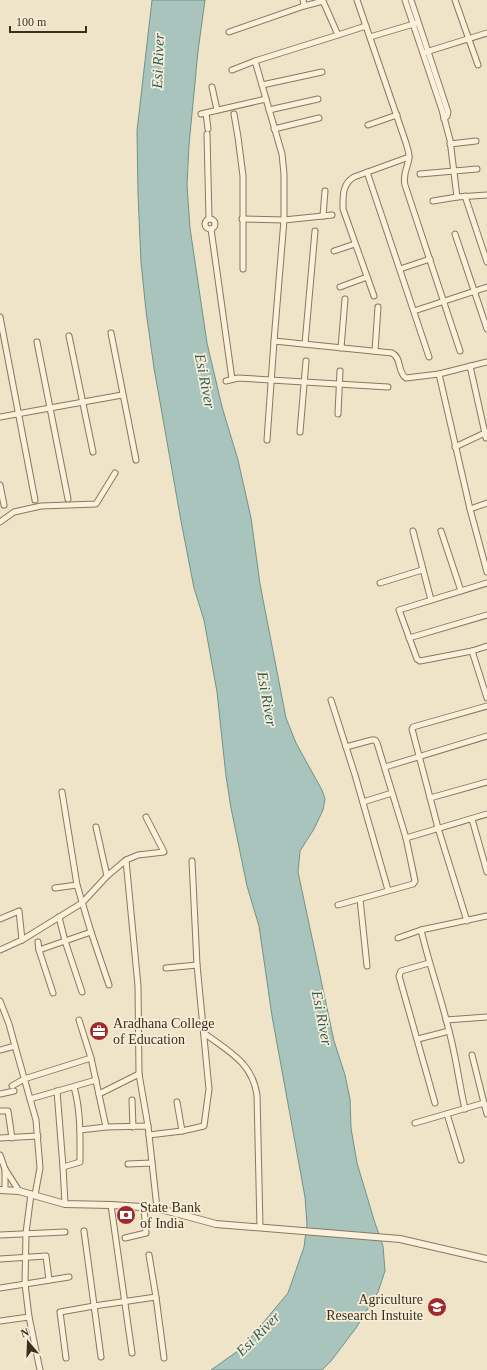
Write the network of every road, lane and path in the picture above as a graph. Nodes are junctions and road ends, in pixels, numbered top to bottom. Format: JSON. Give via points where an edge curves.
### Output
{"nodes":[{"id":1,"x":303,"y":0,"type":"edge"},
{"id":2,"x":357,"y":0,"type":"edge"},
{"id":3,"x":405,"y":0,"type":"edge"},
{"id":4,"x":410,"y":0,"type":"edge"},
{"id":5,"x":455,"y":0,"type":"edge"},
{"id":6,"x":304,"y":6,"type":"junction"},
{"id":7,"x":416,"y":23,"type":"junction"},
{"id":8,"x":366,"y":26,"type":"junction"},
{"id":9,"x":229,"y":32,"type":"dead end"},
{"id":10,"x":487,"y":33,"type":"edge"},
{"id":11,"x":338,"y":34,"type":"junction"},
{"id":12,"x":370,"y":37,"type":"junction"},
{"id":13,"x":469,"y":40,"type":"junction"},
{"id":14,"x":426,"y":52,"type":"junction"},
{"id":15,"x":255,"y":62,"type":"junction"},
{"id":16,"x":478,"y":65,"type":"dead end"},
{"id":17,"x":232,"y":70,"type":"dead end"},
{"id":18,"x":322,"y":72,"type":"dead end"},
{"id":19,"x":262,"y":85,"type":"junction"},
{"id":20,"x":212,"y":87,"type":"dead end"},
{"id":21,"x":266,"y":99,"type":"junction"},
{"id":22,"x":318,"y":99,"type":"dead end"},
{"id":23,"x":217,"y":110,"type":"junction"},
{"id":24,"x":270,"y":110,"type":"junction"},
{"id":25,"x":234,"y":114,"type":"dead end"},
{"id":26,"x":397,"y":115,"type":"junction"},
{"id":27,"x":319,"y":118,"type":"dead end"},
{"id":28,"x":368,"y":125,"type":"dead end"},
{"id":29,"x":274,"y":128,"type":"junction"},
{"id":30,"x":476,"y":141,"type":"dead end"},
{"id":31,"x":450,"y":144,"type":"junction"},
{"id":32,"x":409,"y":157,"type":"junction"},
{"id":33,"x":477,"y":169,"type":"dead end"},
{"id":34,"x":454,"y":171,"type":"junction"},
{"id":35,"x":367,"y":172,"type":"junction"},
{"id":36,"x":420,"y":174,"type":"dead end"},
{"id":37,"x":325,"y":191,"type":"dead end"},
{"id":38,"x":487,"y":195,"type":"edge"},
{"id":39,"x":466,"y":196,"type":"junction"},
{"id":40,"x":457,"y":197,"type":"junction"},
{"id":41,"x":433,"y":201,"type":"dead end"},
{"id":42,"x":332,"y":215,"type":"dead end"},
{"id":43,"x":323,"y":216,"type":"junction"},
{"id":44,"x":242,"y":219,"type":"junction"},
{"id":45,"x":284,"y":220,"type":"junction"},
{"id":46,"x":315,"y":231,"type":"dead end"},
{"id":47,"x":455,"y":234,"type":"dead end"},
{"id":48,"x":355,"y":244,"type":"junction"},
{"id":49,"x":334,"y":252,"type":"dead end"},
{"id":50,"x":430,"y":259,"type":"junction"},
{"id":51,"x":487,"y":262,"type":"edge"},
{"id":52,"x":243,"y":269,"type":"dead end"},
{"id":53,"x":400,"y":270,"type":"junction"},
{"id":54,"x":367,"y":277,"type":"junction"},
{"id":55,"x":340,"y":287,"type":"dead end"},
{"id":56,"x":487,"y":287,"type":"edge"},
{"id":57,"x":473,"y":291,"type":"junction"},
{"id":58,"x":374,"y":296,"type":"dead end"},
{"id":59,"x":345,"y":299,"type":"dead end"},
{"id":60,"x":444,"y":301,"type":"junction"},
{"id":61,"x":378,"y":307,"type":"dead end"},
{"id":62,"x":414,"y":311,"type":"junction"},
{"id":63,"x":0,"y":317,"type":"edge"},
{"id":64,"x":487,"y":330,"type":"edge"},
{"id":65,"x":111,"y":332,"type":"dead end"},
{"id":66,"x":69,"y":336,"type":"dead end"},
{"id":67,"x":274,"y":341,"type":"junction"},
{"id":68,"x":37,"y":342,"type":"dead end"},
{"id":69,"x":305,"y":344,"type":"junction"},
{"id":70,"x":341,"y":348,"type":"junction"},
{"id":71,"x":375,"y":351,"type":"junction"},
{"id":72,"x":460,"y":351,"type":"dead end"},
{"id":73,"x":429,"y":356,"type":"dead end"},
{"id":74,"x":306,"y":361,"type":"dead end"},
{"id":75,"x":487,"y":362,"type":"edge"},
{"id":76,"x":470,"y":366,"type":"junction"},
{"id":77,"x":340,"y":371,"type":"dead end"},
{"id":78,"x":439,"y":374,"type":"junction"},
{"id":79,"x":232,"y":379,"type":"junction"},
{"id":80,"x":270,"y":380,"type":"junction"},
{"id":81,"x":226,"y":381,"type":"dead end"},
{"id":82,"x":304,"y":382,"type":"junction"},
{"id":83,"x":339,"y":384,"type":"junction"},
{"id":84,"x":388,"y":387,"type":"dead end"},
{"id":85,"x":122,"y":395,"type":"junction"},
{"id":86,"x":82,"y":402,"type":"junction"},
{"id":87,"x":50,"y":408,"type":"junction"},
{"id":88,"x":18,"y":414,"type":"junction"},
{"id":89,"x":338,"y":414,"type":"dead end"},
{"id":90,"x":0,"y":417,"type":"edge"},
{"id":91,"x":300,"y":432,"type":"dead end"},
{"id":92,"x":486,"y":434,"type":"edge"},
{"id":93,"x":267,"y":440,"type":"dead end"},
{"id":94,"x":456,"y":447,"type":"junction"},
{"id":95,"x":93,"y":452,"type":"dead end"},
{"id":96,"x":136,"y":460,"type":"dead end"},
{"id":97,"x":115,"y":473,"type":"dead end"},
{"id":98,"x":0,"y":486,"type":"edge"},
{"id":99,"x":68,"y":499,"type":"dead end"},
{"id":100,"x":35,"y":500,"type":"dead end"},
{"id":101,"x":487,"y":503,"type":"edge"},
{"id":102,"x":4,"y":505,"type":"dead end"},
{"id":103,"x":470,"y":509,"type":"junction"},
{"id":104,"x":0,"y":522,"type":"edge"},
{"id":105,"x":413,"y":531,"type":"dead end"},
{"id":106,"x":441,"y":531,"type":"dead end"},
{"id":107,"x":485,"y":556,"type":"edge"},
{"id":108,"x":422,"y":570,"type":"junction"},
{"id":109,"x":487,"y":572,"type":"edge"},
{"id":110,"x":380,"y":583,"type":"dead end"},
{"id":111,"x":487,"y":583,"type":"edge"},
{"id":112,"x":461,"y":591,"type":"junction"},
{"id":113,"x":431,"y":600,"type":"junction"},
{"id":114,"x":487,"y":616,"type":"edge"},
{"id":115,"x":409,"y":638,"type":"junction"},
{"id":116,"x":487,"y":646,"type":"edge"},
{"id":117,"x":472,"y":651,"type":"junction"},
{"id":118,"x":487,"y":698,"type":"edge"},
{"id":119,"x":330,"y":700,"type":"dead end"},
{"id":120,"x":487,"y":706,"type":"edge"},
{"id":121,"x":487,"y":736,"type":"edge"},
{"id":122,"x":346,"y":748,"type":"junction"},
{"id":123,"x":418,"y":757,"type":"junction"},
{"id":124,"x":384,"y":767,"type":"junction"},
{"id":125,"x":487,"y":782,"type":"edge"},
{"id":126,"x":62,"y":792,"type":"dead end"},
{"id":127,"x":392,"y":793,"type":"junction"},
{"id":128,"x":430,"y":798,"type":"junction"},
{"id":129,"x":363,"y":802,"type":"junction"},
{"id":130,"x":487,"y":814,"type":"edge"},
{"id":131,"x":146,"y":817,"type":"dead end"},
{"id":132,"x":472,"y":819,"type":"junction"},
{"id":133,"x":96,"y":827,"type":"dead end"},
{"id":134,"x":438,"y":828,"type":"junction"},
{"id":135,"x":406,"y":838,"type":"junction"},
{"id":136,"x":484,"y":852,"type":"edge"},
{"id":137,"x":126,"y":860,"type":"junction"},
{"id":138,"x":192,"y":861,"type":"dead end"},
{"id":139,"x":487,"y":872,"type":"edge"},
{"id":140,"x":107,"y":876,"type":"junction"},
{"id":141,"x":77,"y":885,"type":"junction"},
{"id":142,"x":55,"y":888,"type":"dead end"},
{"id":143,"x":388,"y":890,"type":"junction"},
{"id":144,"x":360,"y":899,"type":"junction"},
{"id":145,"x":82,"y":903,"type":"junction"},
{"id":146,"x":338,"y":905,"type":"dead end"},
{"id":147,"x":487,"y":916,"type":"edge"},
{"id":148,"x":59,"y":917,"type":"junction"},
{"id":149,"x":0,"y":919,"type":"edge"},
{"id":150,"x":467,"y":921,"type":"junction"},
{"id":151,"x":421,"y":930,"type":"junction"},
{"id":152,"x":91,"y":932,"type":"junction"},
{"id":153,"x":398,"y":938,"type":"dead end"},
{"id":154,"x":22,"y":940,"type":"junction"},
{"id":155,"x":65,"y":941,"type":"junction"},
{"id":156,"x":38,"y":942,"type":"dead end"},
{"id":157,"x":0,"y":950,"type":"edge"},
{"id":158,"x":39,"y":950,"type":"junction"},
{"id":159,"x":429,"y":962,"type":"junction"},
{"id":160,"x":197,"y":965,"type":"junction"},
{"id":161,"x":367,"y":966,"type":"dead end"},
{"id":162,"x":166,"y":968,"type":"dead end"},
{"id":163,"x":109,"y":985,"type":"dead end"},
{"id":164,"x":82,"y":992,"type":"dead end"},
{"id":165,"x":53,"y":993,"type":"dead end"},
{"id":166,"x":0,"y":1001,"type":"edge"},
{"id":167,"x":2,"y":1011,"type":"edge"},
{"id":168,"x":487,"y":1017,"type":"edge"},
{"id":169,"x":79,"y":1020,"type":"dead end"},
{"id":170,"x":446,"y":1020,"type":"junction"},
{"id":171,"x":449,"y":1031,"type":"junction"},
{"id":172,"x":204,"y":1033,"type":"junction"},
{"id":173,"x":418,"y":1040,"type":"junction"},
{"id":174,"x":15,"y":1046,"type":"junction"},
{"id":175,"x":0,"y":1050,"type":"edge"},
{"id":176,"x":472,"y":1055,"type":"dead end"},
{"id":177,"x":91,"y":1058,"type":"junction"},
{"id":178,"x":139,"y":1074,"type":"junction"},
{"id":179,"x":24,"y":1079,"type":"junction"},
{"id":180,"x":96,"y":1080,"type":"junction"},
{"id":181,"x":74,"y":1087,"type":"junction"},
{"id":182,"x":57,"y":1092,"type":"junction"},
{"id":183,"x":0,"y":1094,"type":"edge"},
{"id":184,"x":99,"y":1094,"type":"junction"},
{"id":185,"x":30,"y":1099,"type":"junction"},
{"id":186,"x":132,"y":1100,"type":"dead end"},
{"id":187,"x":177,"y":1102,"type":"dead end"},
{"id":188,"x":435,"y":1103,"type":"dead end"},
{"id":189,"x":484,"y":1103,"type":"junction"},
{"id":190,"x":464,"y":1109,"type":"junction"},
{"id":191,"x":0,"y":1112,"type":"edge"},
{"id":192,"x":447,"y":1114,"type":"junction"},
{"id":193,"x":487,"y":1114,"type":"edge"},
{"id":194,"x":415,"y":1123,"type":"dead end"},
{"id":195,"x":133,"y":1126,"type":"junction"},
{"id":196,"x":148,"y":1126,"type":"junction"},
{"id":197,"x":106,"y":1128,"type":"junction"},
{"id":198,"x":80,"y":1130,"type":"junction"},
{"id":199,"x":182,"y":1130,"type":"junction"},
{"id":200,"x":149,"y":1135,"type":"junction"},
{"id":201,"x":38,"y":1136,"type":"junction"},
{"id":202,"x":0,"y":1138,"type":"edge"},
{"id":203,"x":12,"y":1138,"type":"junction"},
{"id":204,"x":0,"y":1155,"type":"edge"},
{"id":205,"x":460,"y":1160,"type":"dead end"},
{"id":206,"x":152,"y":1163,"type":"junction"},
{"id":207,"x":128,"y":1164,"type":"dead end"},
{"id":208,"x":63,"y":1167,"type":"junction"},
{"id":209,"x":5,"y":1168,"type":"junction"},
{"id":210,"x":2,"y":1190,"type":"edge"},
{"id":211,"x":19,"y":1191,"type":"junction"},
{"id":212,"x":33,"y":1194,"type":"junction"},
{"id":213,"x":64,"y":1204,"type":"junction"},
{"id":214,"x":112,"y":1205,"type":"junction"},
{"id":215,"x":144,"y":1207,"type":"junction"},
{"id":216,"x":157,"y":1208,"type":"junction"},
{"id":217,"x":260,"y":1227,"type":"junction"},
{"id":218,"x":84,"y":1231,"type":"dead end"},
{"id":219,"x":65,"y":1232,"type":"dead end"},
{"id":220,"x":26,"y":1233,"type":"junction"},
{"id":221,"x":0,"y":1235,"type":"edge"},
{"id":222,"x":125,"y":1238,"type":"dead end"},
{"id":223,"x":149,"y":1255,"type":"dead end"},
{"id":224,"x":26,"y":1257,"type":"junction"},
{"id":225,"x":0,"y":1259,"type":"edge"},
{"id":226,"x":487,"y":1259,"type":"edge"},
{"id":227,"x":69,"y":1277,"type":"dead end"},
{"id":228,"x":49,"y":1280,"type":"junction"},
{"id":229,"x":25,"y":1284,"type":"junction"},
{"id":230,"x":0,"y":1288,"type":"edge"},
{"id":231,"x":156,"y":1297,"type":"junction"},
{"id":232,"x":124,"y":1301,"type":"junction"},
{"id":233,"x":94,"y":1306,"type":"junction"},
{"id":234,"x":29,"y":1317,"type":"junction"},
{"id":235,"x":0,"y":1321,"type":"edge"},
{"id":236,"x":132,"y":1353,"type":"dead end"},
{"id":237,"x":101,"y":1357,"type":"dead end"},
{"id":238,"x":66,"y":1358,"type":"dead end"},
{"id":239,"x":164,"y":1358,"type":"dead end"},
{"id":240,"x":40,"y":1370,"type":"edge"}],
"edges":[{"from":1,"to":6,"type":"street"},
{"from":2,"to":8,"type":"street"},
{"from":3,"to":7,"type":"street"},
{"from":4,"to":7,"type":"street"},
{"from":5,"to":13,"type":"street"},
{"from":6,"to":9,"type":"street"},
{"from":6,"to":11,"type":"street","via":[[323,1]]},
{"from":7,"to":12,"type":"street"},
{"from":7,"to":14,"type":"street"},
{"from":8,"to":11,"type":"street"},
{"from":8,"to":12,"type":"street"},
{"from":10,"to":13,"type":"street"},
{"from":11,"to":15,"type":"street"},
{"from":12,"to":26,"type":"street"},
{"from":13,"to":14,"type":"street"},
{"from":13,"to":16,"type":"street"},
{"from":14,"to":31,"type":"street"},
{"from":15,"to":17,"type":"street"},
{"from":15,"to":19,"type":"street"},
{"from":18,"to":19,"type":"street"},
{"from":19,"to":21,"type":"street"},
{"from":20,"to":23,"type":"street"},
{"from":21,"to":23,"type":"street"},
{"from":21,"to":24,"type":"street"},
{"from":22,"to":24,"type":"street"},
{"from":23,"to":79,"type":"street","via":[[204,113],[207,132],[209,219],[215,223],[211,229]]},
{"from":24,"to":29,"type":"street"},
{"from":25,"to":44,"type":"street","via":[[243,176]]},
{"from":26,"to":28,"type":"street"},
{"from":26,"to":32,"type":"street"},
{"from":27,"to":29,"type":"street"},
{"from":29,"to":45,"type":"street","via":[[282,154]]},
{"from":30,"to":31,"type":"street"},
{"from":31,"to":34,"type":"street"},
{"from":32,"to":35,"type":"street"},
{"from":32,"to":50,"type":"street","via":[[403,180]]},
{"from":33,"to":34,"type":"street"},
{"from":34,"to":36,"type":"street"},
{"from":34,"to":40,"type":"street"},
{"from":35,"to":48,"type":"street","via":[[349,180],[344,188],[343,209]]},
{"from":35,"to":53,"type":"street"},
{"from":37,"to":43,"type":"street"},
{"from":38,"to":39,"type":"street"},
{"from":39,"to":40,"type":"street"},
{"from":39,"to":51,"type":"street"},
{"from":40,"to":41,"type":"street"},
{"from":42,"to":43,"type":"street"},
{"from":43,"to":45,"type":"street"},
{"from":44,"to":45,"type":"street"},
{"from":44,"to":52,"type":"street"},
{"from":45,"to":67,"type":"street"},
{"from":46,"to":69,"type":"street"},
{"from":47,"to":57,"type":"street"},
{"from":48,"to":49,"type":"street"},
{"from":48,"to":54,"type":"street"},
{"from":50,"to":53,"type":"street"},
{"from":50,"to":60,"type":"street"},
{"from":53,"to":62,"type":"street"},
{"from":54,"to":55,"type":"street"},
{"from":54,"to":58,"type":"street"},
{"from":56,"to":57,"type":"street"},
{"from":57,"to":60,"type":"street"},
{"from":57,"to":64,"type":"street"},
{"from":59,"to":70,"type":"street"},
{"from":60,"to":62,"type":"street"},
{"from":60,"to":72,"type":"street"},
{"from":61,"to":71,"type":"street"},
{"from":62,"to":73,"type":"street"},
{"from":63,"to":88,"type":"street"},
{"from":65,"to":85,"type":"street"},
{"from":66,"to":86,"type":"street"},
{"from":67,"to":69,"type":"street"},
{"from":67,"to":80,"type":"street"},
{"from":68,"to":87,"type":"street"},
{"from":69,"to":70,"type":"street"},
{"from":70,"to":71,"type":"street"},
{"from":71,"to":78,"type":"street","via":[[396,354],[401,374],[406,378]]},
{"from":74,"to":82,"type":"street"},
{"from":75,"to":76,"type":"street"},
{"from":76,"to":78,"type":"street"},
{"from":76,"to":92,"type":"street"},
{"from":77,"to":83,"type":"street"},
{"from":78,"to":94,"type":"street"},
{"from":79,"to":80,"type":"street"},
{"from":79,"to":81,"type":"street"},
{"from":80,"to":82,"type":"street"},
{"from":80,"to":93,"type":"street"},
{"from":82,"to":83,"type":"street"},
{"from":82,"to":91,"type":"street"},
{"from":83,"to":84,"type":"street"},
{"from":83,"to":89,"type":"street"},
{"from":85,"to":86,"type":"street"},
{"from":85,"to":96,"type":"street"},
{"from":86,"to":87,"type":"street"},
{"from":86,"to":95,"type":"street"},
{"from":87,"to":88,"type":"street"},
{"from":87,"to":99,"type":"street"},
{"from":88,"to":90,"type":"street"},
{"from":88,"to":100,"type":"street"},
{"from":92,"to":94,"type":"street"},
{"from":94,"to":103,"type":"street"},
{"from":97,"to":104,"type":"street","via":[[96,504],[41,506],[14,512]]},
{"from":98,"to":102,"type":"street"},
{"from":101,"to":103,"type":"street"},
{"from":103,"to":107,"type":"street"},
{"from":105,"to":108,"type":"street"},
{"from":106,"to":112,"type":"street"},
{"from":107,"to":109,"type":"street"},
{"from":108,"to":110,"type":"street"},
{"from":108,"to":113,"type":"street"},
{"from":111,"to":112,"type":"street"},
{"from":112,"to":113,"type":"street"},
{"from":113,"to":115,"type":"street","via":[[399,610]]},
{"from":114,"to":115,"type":"street"},
{"from":115,"to":117,"type":"street","via":[[417,660],[420,661]]},
{"from":116,"to":117,"type":"street"},
{"from":117,"to":118,"type":"street"},
{"from":119,"to":122,"type":"street"},
{"from":120,"to":123,"type":"street","via":[[413,727]]},
{"from":121,"to":123,"type":"street"},
{"from":122,"to":124,"type":"street","via":[[375,740]]},
{"from":122,"to":129,"type":"street"},
{"from":123,"to":124,"type":"street"},
{"from":123,"to":128,"type":"street"},
{"from":124,"to":127,"type":"street"},
{"from":125,"to":128,"type":"street"},
{"from":126,"to":141,"type":"street"},
{"from":127,"to":129,"type":"street"},
{"from":127,"to":135,"type":"street"},
{"from":128,"to":134,"type":"street"},
{"from":129,"to":143,"type":"street"},
{"from":130,"to":132,"type":"street"},
{"from":131,"to":137,"type":"street","via":[[164,852],[138,855]]},
{"from":132,"to":134,"type":"street"},
{"from":132,"to":136,"type":"street"},
{"from":133,"to":140,"type":"street"},
{"from":134,"to":135,"type":"street"},
{"from":134,"to":150,"type":"street"},
{"from":135,"to":143,"type":"street","via":[[416,882]]},
{"from":136,"to":139,"type":"street"},
{"from":137,"to":140,"type":"street"},
{"from":137,"to":178,"type":"street","via":[[138,986]]},
{"from":138,"to":160,"type":"street"},
{"from":140,"to":145,"type":"street"},
{"from":141,"to":142,"type":"street"},
{"from":141,"to":145,"type":"street"},
{"from":143,"to":144,"type":"street"},
{"from":144,"to":146,"type":"street"},
{"from":144,"to":161,"type":"street"},
{"from":145,"to":148,"type":"street"},
{"from":145,"to":152,"type":"street"},
{"from":147,"to":150,"type":"street"},
{"from":148,"to":154,"type":"street"},
{"from":148,"to":155,"type":"street"},
{"from":149,"to":154,"type":"street","via":[[19,911]]},
{"from":150,"to":151,"type":"street"},
{"from":151,"to":153,"type":"street"},
{"from":151,"to":159,"type":"street"},
{"from":152,"to":155,"type":"street"},
{"from":152,"to":163,"type":"street"},
{"from":154,"to":157,"type":"street"},
{"from":155,"to":158,"type":"street"},
{"from":155,"to":164,"type":"street"},
{"from":156,"to":158,"type":"street"},
{"from":158,"to":165,"type":"street"},
{"from":159,"to":170,"type":"street"},
{"from":159,"to":173,"type":"street","via":[[400,973],[399,976]]},
{"from":160,"to":162,"type":"street"},
{"from":160,"to":172,"type":"street"},
{"from":166,"to":167,"type":"street"},
{"from":167,"to":174,"type":"street"},
{"from":168,"to":170,"type":"street"},
{"from":169,"to":177,"type":"street"},
{"from":170,"to":171,"type":"street"},
{"from":171,"to":173,"type":"street"},
{"from":171,"to":190,"type":"street"},
{"from":172,"to":199,"type":"street","via":[[209,1089],[204,1126]]},
{"from":172,"to":217,"type":"street","via":[[247,1067],[256,1087]]},
{"from":173,"to":188,"type":"street"},
{"from":174,"to":175,"type":"street"},
{"from":174,"to":179,"type":"street"},
{"from":176,"to":189,"type":"street"},
{"from":177,"to":179,"type":"street"},
{"from":177,"to":180,"type":"street"},
{"from":178,"to":184,"type":"street"},
{"from":178,"to":196,"type":"street"},
{"from":179,"to":183,"type":"street"},
{"from":179,"to":185,"type":"street"},
{"from":180,"to":181,"type":"street"},
{"from":180,"to":184,"type":"street"},
{"from":181,"to":182,"type":"street"},
{"from":181,"to":198,"type":"street","via":[[78,1100]]},
{"from":182,"to":185,"type":"street"},
{"from":182,"to":208,"type":"street"},
{"from":184,"to":197,"type":"street"},
{"from":185,"to":201,"type":"street"},
{"from":186,"to":195,"type":"street"},
{"from":187,"to":199,"type":"street"},
{"from":189,"to":190,"type":"street"},
{"from":189,"to":193,"type":"street"},
{"from":190,"to":192,"type":"street"},
{"from":191,"to":203,"type":"street","via":[[8,1111]]},
{"from":192,"to":194,"type":"street"},
{"from":192,"to":205,"type":"street"},
{"from":195,"to":196,"type":"street"},
{"from":195,"to":197,"type":"street"},
{"from":196,"to":200,"type":"street"},
{"from":197,"to":198,"type":"street"},
{"from":198,"to":208,"type":"street","via":[[80,1162]]},
{"from":199,"to":200,"type":"street"},
{"from":200,"to":206,"type":"street"},
{"from":201,"to":203,"type":"street"},
{"from":201,"to":212,"type":"street","via":[[40,1168]]},
{"from":202,"to":203,"type":"street"},
{"from":204,"to":209,"type":"street"},
{"from":206,"to":207,"type":"street"},
{"from":206,"to":216,"type":"street"},
{"from":208,"to":213,"type":"street"},
{"from":209,"to":210,"type":"street"},
{"from":209,"to":211,"type":"street"},
{"from":210,"to":211,"type":"street"},
{"from":211,"to":212,"type":"street"},
{"from":212,"to":213,"type":"street"},
{"from":212,"to":220,"type":"street"},
{"from":213,"to":214,"type":"street"},
{"from":214,"to":215,"type":"street"},
{"from":214,"to":232,"type":"street"},
{"from":215,"to":216,"type":"street"},
{"from":215,"to":222,"type":"street","via":[[146,1233]]},
{"from":216,"to":217,"type":"street","via":[[216,1224]]},
{"from":217,"to":226,"type":"street","via":[[400,1239]]},
{"from":218,"to":233,"type":"street"},
{"from":219,"to":220,"type":"street"},
{"from":220,"to":221,"type":"street"},
{"from":220,"to":224,"type":"street"},
{"from":223,"to":231,"type":"street"},
{"from":224,"to":225,"type":"street"},
{"from":224,"to":228,"type":"street","via":[[46,1256]]},
{"from":224,"to":229,"type":"street"},
{"from":227,"to":228,"type":"street"},
{"from":228,"to":229,"type":"street"},
{"from":229,"to":230,"type":"street"},
{"from":229,"to":234,"type":"street"},
{"from":231,"to":232,"type":"street"},
{"from":231,"to":239,"type":"street"},
{"from":232,"to":233,"type":"street"},
{"from":232,"to":236,"type":"street"},
{"from":233,"to":237,"type":"street"},
{"from":233,"to":238,"type":"street","via":[[60,1312]]},
{"from":234,"to":235,"type":"street"},
{"from":234,"to":240,"type":"street"}]}
